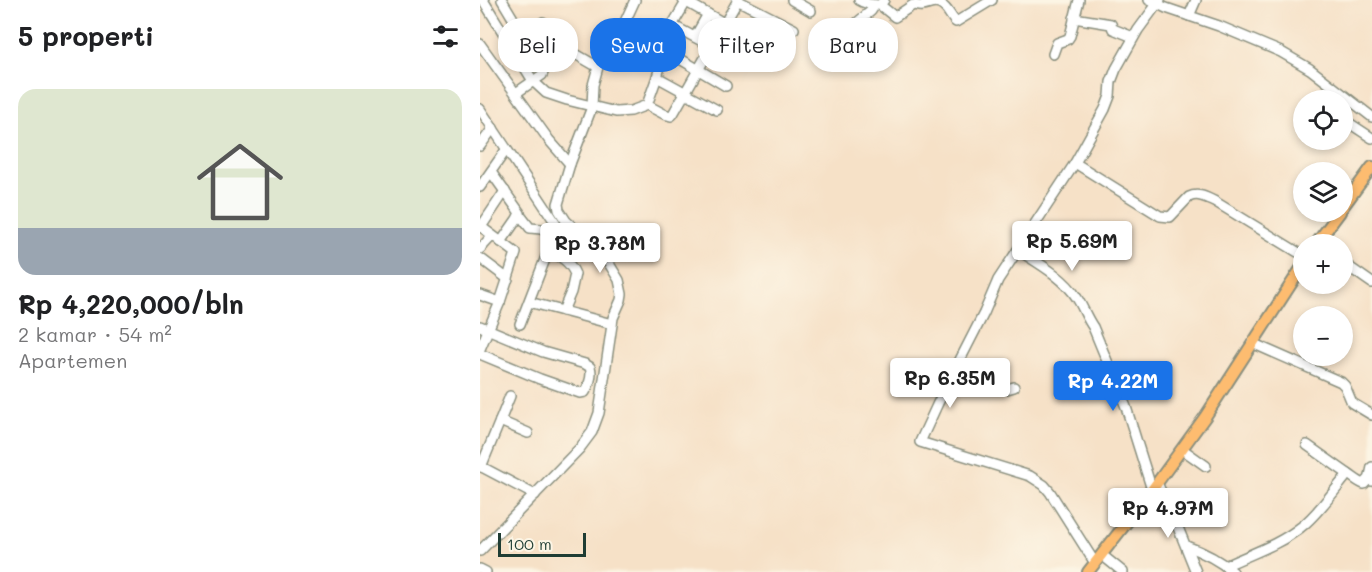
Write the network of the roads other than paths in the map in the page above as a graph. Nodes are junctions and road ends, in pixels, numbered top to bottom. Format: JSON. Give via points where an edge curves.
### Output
{"nodes":[{"id":1,"x":483,"y":0,"type":"edge"},
{"id":2,"x":502,"y":0,"type":"edge"},
{"id":3,"x":513,"y":0,"type":"edge"},
{"id":4,"x":635,"y":0,"type":"edge"},
{"id":5,"x":738,"y":0,"type":"edge"},
{"id":6,"x":792,"y":0,"type":"edge"},
{"id":7,"x":859,"y":0,"type":"edge"},
{"id":8,"x":992,"y":0,"type":"edge"},
{"id":9,"x":1079,"y":0,"type":"edge"},
{"id":10,"x":1196,"y":0,"type":"edge"},
{"id":11,"x":684,"y":1,"type":"edge"},
{"id":12,"x":1156,"y":1,"type":"edge"},
{"id":13,"x":880,"y":3,"type":"edge"},
{"id":14,"x":508,"y":10,"type":"junction"},
{"id":15,"x":811,"y":11,"type":"dead end"},
{"id":16,"x":708,"y":14,"type":"junction"},
{"id":17,"x":1189,"y":16,"type":"junction"},
{"id":18,"x":513,"y":18,"type":"edge"},
{"id":19,"x":627,"y":18,"type":"edge"},
{"id":20,"x":676,"y":18,"type":"edge"},
{"id":21,"x":716,"y":18,"type":"edge"},
{"id":22,"x":729,"y":18,"type":"edge"},
{"id":23,"x":773,"y":18,"type":"edge"},
{"id":24,"x":863,"y":18,"type":"edge"},
{"id":25,"x":1074,"y":18,"type":"junction"},
{"id":26,"x":686,"y":32,"type":"edge"},
{"id":27,"x":695,"y":37,"type":"junction"},
{"id":28,"x":1134,"y":37,"type":"junction"},
{"id":29,"x":698,"y":39,"type":"edge"},
{"id":30,"x":480,"y":44,"type":"edge"},
{"id":31,"x":1053,"y":54,"type":"dead end"},
{"id":32,"x":544,"y":72,"type":"edge"},
{"id":33,"x":597,"y":72,"type":"edge"},
{"id":34,"x":658,"y":72,"type":"edge"},
{"id":35,"x":698,"y":72,"type":"edge"},
{"id":36,"x":702,"y":72,"type":"edge"},
{"id":37,"x":657,"y":77,"type":"junction"},
{"id":38,"x":533,"y":81,"type":"junction"},
{"id":39,"x":726,"y":86,"type":"dead end"},
{"id":40,"x":516,"y":93,"type":"junction"},
{"id":41,"x":686,"y":93,"type":"junction"},
{"id":42,"x":647,"y":105,"type":"junction"},
{"id":43,"x":592,"y":107,"type":"junction"},
{"id":44,"x":480,"y":109,"type":"edge"},
{"id":45,"x":717,"y":110,"type":"dead end"},
{"id":46,"x":1372,"y":117,"type":"edge"},
{"id":47,"x":1353,"y":126,"type":"edge"},
{"id":48,"x":493,"y":128,"type":"junction"},
{"id":49,"x":1372,"y":138,"type":"edge"},
{"id":50,"x":480,"y":146,"type":"edge"},
{"id":51,"x":506,"y":150,"type":"junction"},
{"id":52,"x":1075,"y":163,"type":"junction"},
{"id":53,"x":570,"y":164,"type":"junction"},
{"id":54,"x":1372,"y":167,"type":"edge"},
{"id":55,"x":491,"y":172,"type":"junction"},
{"id":56,"x":480,"y":187,"type":"edge"},
{"id":57,"x":505,"y":191,"type":"junction"},
{"id":58,"x":1353,"y":193,"type":"edge"},
{"id":59,"x":520,"y":215,"type":"junction"},
{"id":60,"x":481,"y":227,"type":"edge"},
{"id":61,"x":492,"y":236,"type":"junction"},
{"id":62,"x":554,"y":236,"type":"junction"},
{"id":63,"x":501,"y":242,"type":"junction"},
{"id":64,"x":480,"y":249,"type":"edge"},
{"id":65,"x":1293,"y":249,"type":"edge"},
{"id":66,"x":1018,"y":250,"type":"junction"},
{"id":67,"x":549,"y":251,"type":"junction"},
{"id":68,"x":480,"y":258,"type":"edge"},
{"id":69,"x":1353,"y":270,"type":"edge"},
{"id":70,"x":508,"y":279,"type":"junction"},
{"id":71,"x":1293,"y":281,"type":"edge"},
{"id":72,"x":1372,"y":283,"type":"edge"},
{"id":73,"x":482,"y":295,"type":"edge"},
{"id":74,"x":529,"y":302,"type":"junction"},
{"id":75,"x":500,"y":303,"type":"junction"},
{"id":76,"x":563,"y":311,"type":"junction"},
{"id":77,"x":520,"y":324,"type":"dead end"},
{"id":78,"x":612,"y":324,"type":"junction"},
{"id":79,"x":484,"y":328,"type":"edge"},
{"id":80,"x":1252,"y":343,"type":"junction"},
{"id":81,"x":480,"y":349,"type":"edge"},
{"id":82,"x":480,"y":354,"type":"edge"},
{"id":83,"x":958,"y":364,"type":"junction"},
{"id":84,"x":1014,"y":387,"type":"dead end"},
{"id":85,"x":510,"y":396,"type":"dead end"},
{"id":86,"x":1372,"y":415,"type":"edge"},
{"id":87,"x":500,"y":421,"type":"junction"},
{"id":88,"x":528,"y":434,"type":"dead end"},
{"id":89,"x":1307,"y":445,"type":"dead end"},
{"id":90,"x":1182,"y":449,"type":"junction"},
{"id":91,"x":480,"y":466,"type":"edge"},
{"id":92,"x":1206,"y":466,"type":"dead end"},
{"id":93,"x":1372,"y":467,"type":"edge"},
{"id":94,"x":1348,"y":474,"type":"junction"},
{"id":95,"x":1371,"y":480,"type":"edge"},
{"id":96,"x":1155,"y":486,"type":"junction"},
{"id":97,"x":535,"y":495,"type":"junction"},
{"id":98,"x":480,"y":535,"type":"edge"},
{"id":99,"x":490,"y":540,"type":"junction"},
{"id":100,"x":1186,"y":546,"type":"junction"},
{"id":101,"x":480,"y":551,"type":"edge"},
{"id":102,"x":1095,"y":563,"type":"edge"},
{"id":103,"x":480,"y":569,"type":"edge"},
{"id":104,"x":1229,"y":569,"type":"edge"},
{"id":105,"x":486,"y":572,"type":"edge"},
{"id":106,"x":1123,"y":572,"type":"edge"},
{"id":107,"x":1196,"y":572,"type":"edge"}],
"edges":[{"from":1,"to":38,"type":"street"},
{"from":2,"to":14,"type":"street"},
{"from":3,"to":14,"type":"street"},
{"from":4,"to":19,"type":"street"},
{"from":5,"to":22,"type":"street"},
{"from":5,"to":23,"type":"street"},
{"from":6,"to":15,"type":"street"},
{"from":7,"to":13,"type":"street"},
{"from":8,"to":13,"type":"street","via":[[956,22],[937,2],[912,4],[896,17]]},
{"from":9,"to":25,"type":"street"},
{"from":10,"to":17,"type":"street"},
{"from":11,"to":16,"type":"street"},
{"from":11,"to":20,"type":"street"},
{"from":12,"to":17,"type":"street"},
{"from":12,"to":28,"type":"street"},
{"from":13,"to":24,"type":"street"},
{"from":14,"to":18,"type":"street"},
{"from":16,"to":21,"type":"street"},
{"from":16,"to":27,"type":"street"},
{"from":17,"to":46,"type":"street","via":[[1292,58]]},
{"from":25,"to":28,"type":"street","via":[[1110,24],[1112,29]]},
{"from":25,"to":31,"type":"street","via":[[1069,38],[1057,43]]},
{"from":26,"to":27,"type":"street"},
{"from":27,"to":29,"type":"street"},
{"from":28,"to":52,"type":"street","via":[[1112,78],[1106,109]]},
{"from":30,"to":40,"type":"street"},
{"from":32,"to":38,"type":"street"},
{"from":33,"to":43,"type":"street"},
{"from":34,"to":37,"type":"street"},
{"from":35,"to":41,"type":"street"},
{"from":36,"to":39,"type":"street"},
{"from":37,"to":41,"type":"street"},
{"from":37,"to":42,"type":"street"},
{"from":38,"to":40,"type":"street"},
{"from":38,"to":43,"type":"street","via":[[546,93]]},
{"from":40,"to":53,"type":"street"},
{"from":41,"to":42,"type":"street","via":[[673,116]]},
{"from":41,"to":45,"type":"street"},
{"from":42,"to":43,"type":"street","via":[[621,112]]},
{"from":43,"to":53,"type":"street"},
{"from":44,"to":48,"type":"street"},
{"from":47,"to":49,"type":"street"},
{"from":48,"to":50,"type":"street"},
{"from":48,"to":51,"type":"street"},
{"from":51,"to":55,"type":"street"},
{"from":51,"to":62,"type":"street","via":[[553,217]]},
{"from":52,"to":65,"type":"street","via":[[1160,216],[1170,217],[1189,197],[1202,196]]},
{"from":52,"to":66,"type":"street"},
{"from":53,"to":78,"type":"street","via":[[559,210],[617,274],[622,297]]},
{"from":54,"to":58,"type":"main road"},
{"from":55,"to":56,"type":"street"},
{"from":55,"to":57,"type":"street"},
{"from":57,"to":59,"type":"street"},
{"from":57,"to":60,"type":"street"},
{"from":59,"to":62,"type":"street","via":[[530,228]]},
{"from":59,"to":63,"type":"street"},
{"from":60,"to":61,"type":"street"},
{"from":61,"to":63,"type":"street"},
{"from":61,"to":64,"type":"street"},
{"from":62,"to":67,"type":"street"},
{"from":63,"to":70,"type":"street","via":[[516,253]]},
{"from":66,"to":83,"type":"street","via":[[998,280]]},
{"from":66,"to":96,"type":"street","via":[[1060,280],[1077,298],[1093,327]]},
{"from":67,"to":74,"type":"street"},
{"from":67,"to":76,"type":"street","via":[[569,263],[575,274]]},
{"from":68,"to":70,"type":"street"},
{"from":69,"to":72,"type":"street"},
{"from":70,"to":75,"type":"street"},
{"from":71,"to":80,"type":"main road"},
{"from":73,"to":75,"type":"street"},
{"from":74,"to":76,"type":"street"},
{"from":74,"to":77,"type":"street"},
{"from":75,"to":79,"type":"street"},
{"from":76,"to":78,"type":"street"},
{"from":78,"to":97,"type":"street","via":[[594,427],[580,448]]},
{"from":79,"to":81,"type":"street"},
{"from":79,"to":82,"type":"street","via":[[588,366],[592,373],[587,390],[580,393]]},
{"from":80,"to":86,"type":"street","via":[[1341,382],[1352,403]]},
{"from":80,"to":90,"type":"main road"},
{"from":83,"to":84,"type":"street","via":[[1002,388]]},
{"from":83,"to":102,"type":"street","via":[[920,442],[1037,480],[1050,492]]},
{"from":85,"to":87,"type":"street"},
{"from":87,"to":88,"type":"street"},
{"from":87,"to":91,"type":"street"},
{"from":89,"to":94,"type":"street"},
{"from":90,"to":92,"type":"street"},
{"from":90,"to":96,"type":"main road"},
{"from":91,"to":97,"type":"street"},
{"from":93,"to":95,"type":"street"},
{"from":94,"to":95,"type":"street","via":[[1363,484]]},
{"from":94,"to":104,"type":"street","via":[[1300,529]]},
{"from":96,"to":100,"type":"street"},
{"from":96,"to":102,"type":"main road"},
{"from":97,"to":99,"type":"street"},
{"from":98,"to":99,"type":"street"},
{"from":99,"to":101,"type":"street"},
{"from":100,"to":104,"type":"street"},
{"from":100,"to":107,"type":"street"},
{"from":102,"to":106,"type":"street"},
{"from":103,"to":105,"type":"street"}]}
